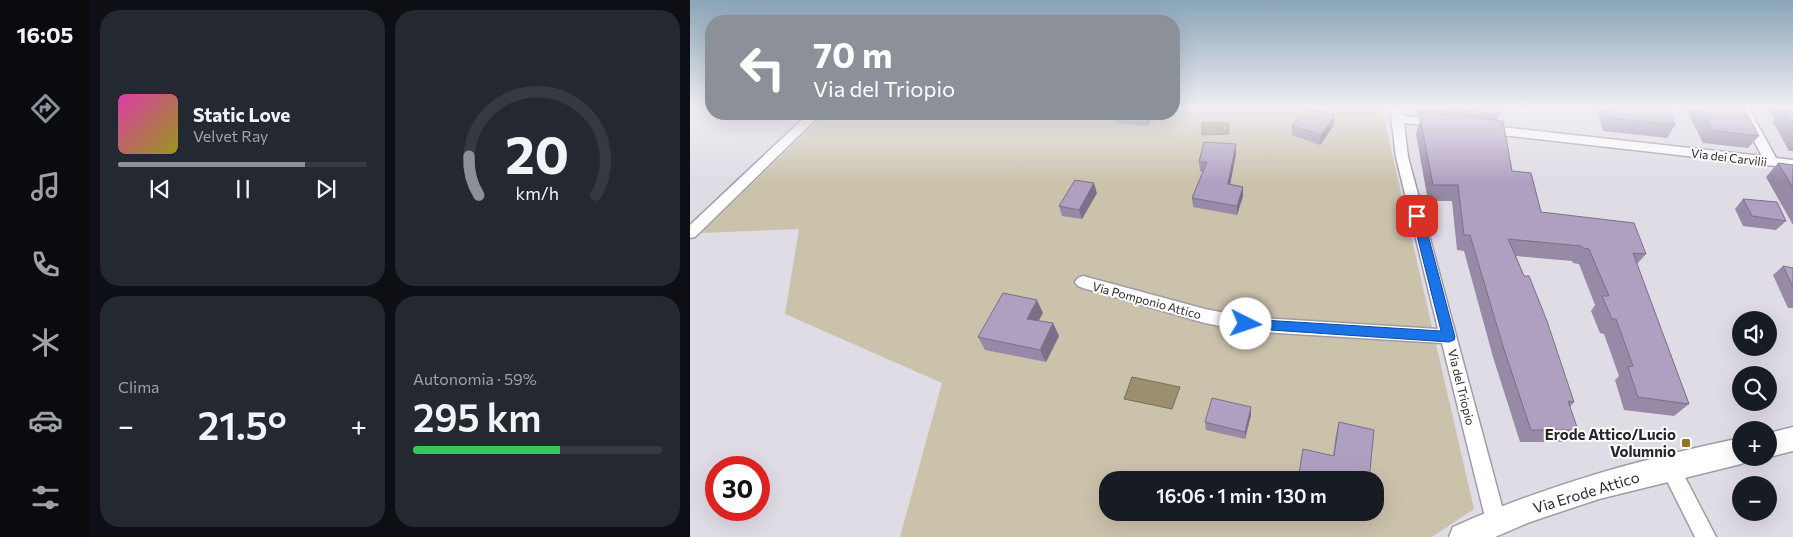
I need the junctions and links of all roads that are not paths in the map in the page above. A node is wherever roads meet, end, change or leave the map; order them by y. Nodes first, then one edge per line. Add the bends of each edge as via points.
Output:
1 (796, 132) edge
2 (1399, 132) edge
3 (1511, 132) edge
4 (1756, 132) edge
5 (1772, 162) junction
6 (1793, 164) edge
7 (690, 233) edge
8 (1083, 282) dead end
9 (1449, 337) junction
10 (1793, 439) edge
11 (1777, 443) edge
12 (1732, 453) edge
13 (1669, 467) junction
14 (1496, 521) junction
15 (1464, 537) edge
16 (1706, 537) edge

1 - 7 street
2 - 9 street, Via del Triopio via 1402,157
3 - 5 street, Via dei Carvilii
4 - 5 street
5 - 6 street, Via dei Carvilii
8 - 9 street, Via Pomponio Attico via 1246,324
9 - 14 street, Via del Triopio
10 - 11 main road
12 - 13 main road, Via Erode Attico
13 - 14 main road, Via Erode Attico via 1585,490
13 - 16 street
14 - 15 main road, Via Erode Attico

